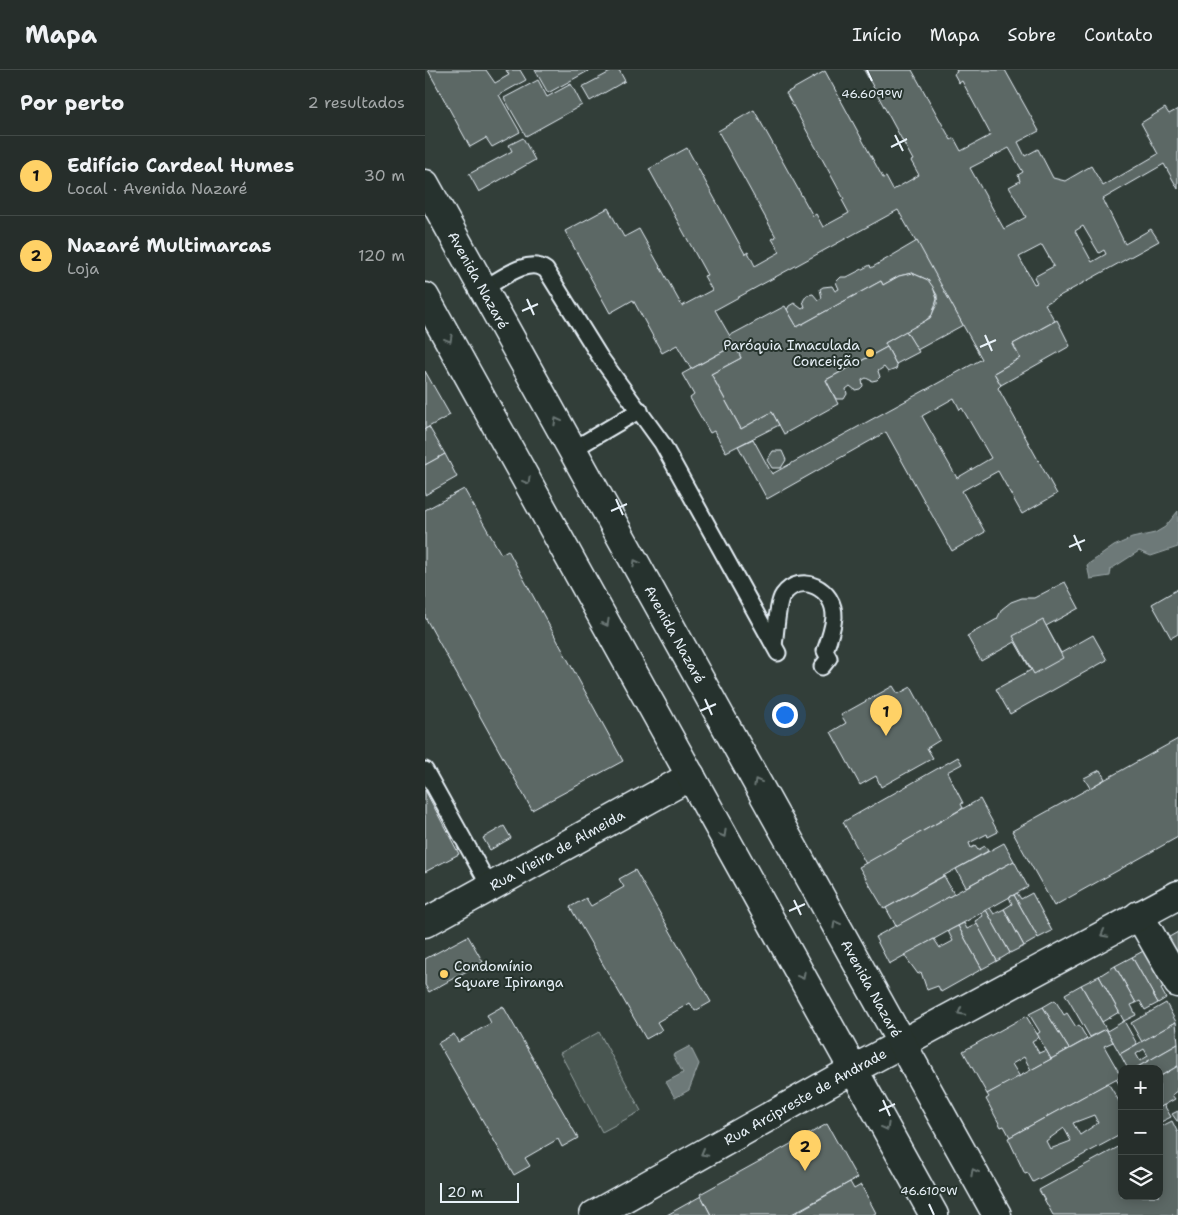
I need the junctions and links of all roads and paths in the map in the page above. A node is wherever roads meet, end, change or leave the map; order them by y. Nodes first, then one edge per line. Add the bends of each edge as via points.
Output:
1 (425, 184) edge
2 (483, 289) junction
3 (425, 296) edge
4 (640, 410) junction
5 (572, 450) junction
6 (822, 667) dead end
7 (425, 770) edge
8 (691, 776) junction
9 (490, 887) junction
10 (1178, 895) edge
11 (1139, 915) junction
12 (425, 923) edge
13 (1178, 983) edge
14 (902, 1043) junction
15 (854, 1070) junction
16 (594, 1215) edge
17 (935, 1215) edge
18 (997, 1215) edge

1 - 2 main road, Avenida Nazaré
2 - 4 lane via 529,265 540,265 600,357
5 -> 2 main road, Avenida Nazaré
3 -> 8 main road
4 - 5 lane
4 - 6 lane via 663,442 776,649 782,596 805,584 827,593 834,616 825,651 829,658
14 -> 5 main road, Avenida Nazaré
7 - 9 lane
8 - 9 main road, Rua Vieira de Almeida
8 -> 15 main road
9 - 12 main road, Rua Vieira de Almeida
10 - 11 main road, Rua Arcipreste de Andrade
11 - 13 main road
11 -> 14 main road, Rua Arcipreste de Andrade
14 - 15 main road, Rua Arcipreste de Andrade
18 -> 14 main road, Avenida Nazaré
15 -> 16 main road, Rua Arcipreste de Andrade
15 -> 17 main road

